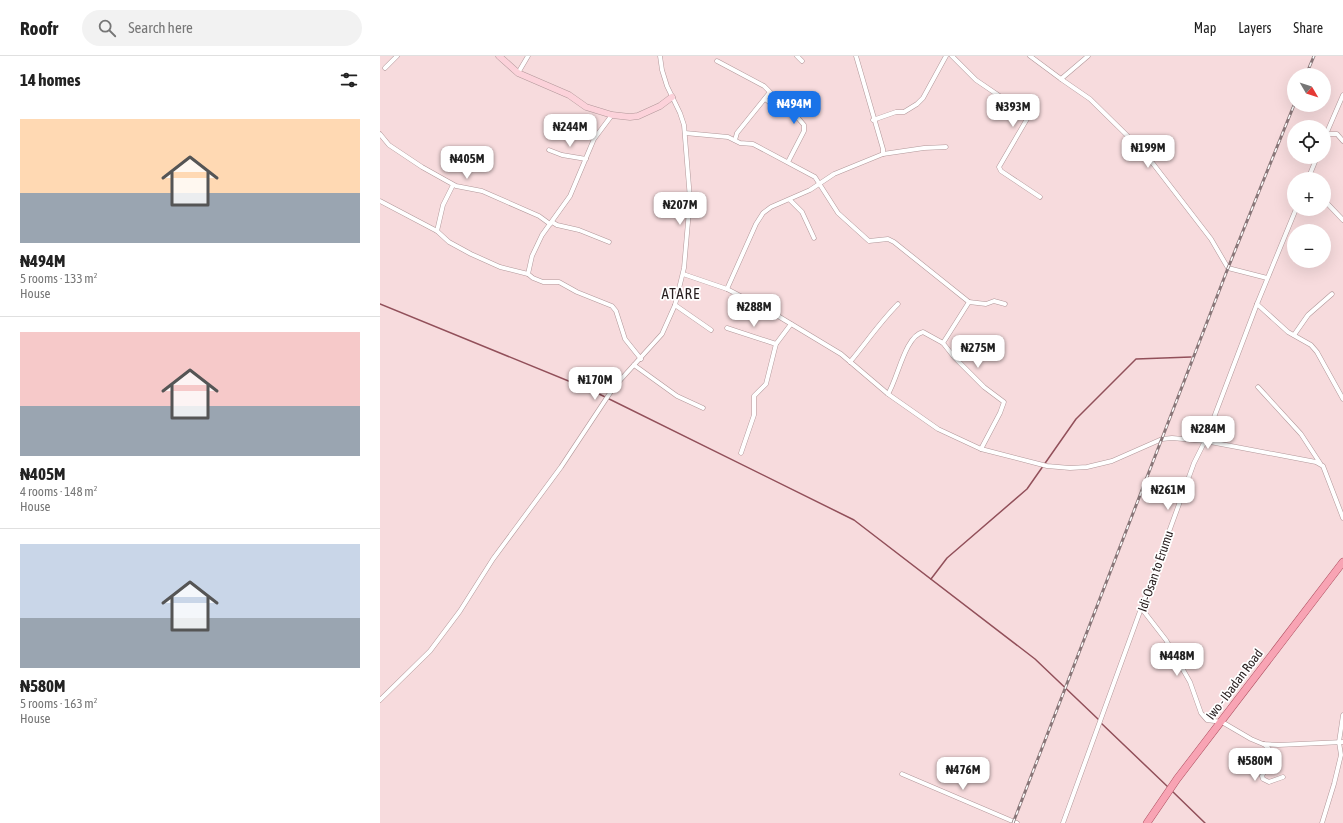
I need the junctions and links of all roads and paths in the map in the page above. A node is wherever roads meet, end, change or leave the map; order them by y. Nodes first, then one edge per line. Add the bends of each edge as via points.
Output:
1 (397, 56) edge
2 (499, 56) edge
3 (528, 56) edge
4 (660, 56) edge
5 (797, 56) edge
6 (856, 56) edge
7 (946, 56) edge
8 (952, 56) edge
9 (1030, 56) edge
10 (1088, 56) edge
11 (717, 61) dead end
12 (802, 61) dead end
13 (385, 68) dead end
14 (518, 73) junction
15 (1061, 79) junction
16 (1343, 95) edge
17 (672, 97) junction
18 (765, 99) junction
19 (612, 115) junction
20 (873, 120) junction
21 (1331, 123) edge
22 (685, 133) junction
23 (1343, 133) edge
24 (380, 134) edge
25 (1331, 134) edge
26 (1336, 134) junction
27 (735, 140) junction
28 (1343, 141) edge
29 (946, 147) dead end
30 (549, 150) dead end
31 (883, 154) junction
32 (586, 159) junction
33 (788, 162) junction
34 (820, 184) junction
35 (453, 185) junction
36 (1040, 197) dead end
37 (790, 200) junction
38 (380, 201) edge
39 (1331, 207) edge
40 (1293, 216) edge
41 (1343, 220) edge
42 (551, 223) junction
43 (436, 231) junction
44 (814, 238) dead end
45 (608, 242) dead end
46 (528, 274) junction
47 (683, 274) junction
48 (1267, 278) junction
49 (726, 289) junction
50 (1332, 294) dead end
51 (969, 302) junction
52 (898, 304) dead end
53 (1004, 304) dead end
54 (1257, 304) junction
55 (675, 305) junction
56 (791, 324) junction
57 (727, 328) dead end
58 (711, 330) dead end
59 (1294, 335) junction
60 (776, 344) junction
61 (944, 344) junction
62 (641, 359) junction
63 (850, 362) junction
64 (634, 365) junction
65 (1258, 387) dead end
66 (1341, 393) edge
67 (888, 394) junction
68 (1343, 399) edge
69 (703, 408) dead end
70 (1205, 441) junction
71 (981, 449) junction
72 (741, 453) dead end
73 (1320, 463) junction
74 (1343, 518) edge
75 (1343, 562) edge
76 (1142, 609) junction
77 (380, 700) edge
78 (1343, 715) edge
79 (1222, 722) junction
80 (1341, 742) edge
81 (1263, 744) junction
82 (902, 774) dead end
83 (1283, 777) dead end
84 (1017, 823) edge
85 (1063, 823) edge
86 (1148, 823) edge
87 (1322, 823) edge

1 - 13 street
2 - 14 street
3 - 14 street
4 - 17 street via 662,70
5 - 12 street
6 - 20 street
7 - 20 street via 923,98 917,104 904,112
8 - 36 street via 976,80 1026,114 1027,119 999,166 1001,171
9 - 15 street
10 - 15 street
11 - 18 street via 768,89 770,92
14 - 19 street via 569,95 586,106
15 - 48 street via 1090,99 1144,152 1211,239 1228,268
16 - 21 street
17 - 19 street via 660,106 638,116
17 - 22 street via 680,113
18 - 27 street via 737,133
18 - 33 street via 781,111 798,118 804,125 804,131
19 - 32 street via 594,139
20 - 31 street
22 - 27 street via 728,137
22 - 47 street via 690,199
23 - 26 street
24 - 35 street via 389,145
25 - 26 street
26 - 28 street
27 - 33 street via 753,144
29 - 31 street
30 - 32 street
31 - 34 street via 834,174
32 - 42 street via 570,196
33 - 34 street via 815,177
34 - 37 street
34 - 51 street via 838,213 863,237 869,241 894,242
35 - 42 street via 482,191
35 - 43 street via 443,205
37 - 44 street via 802,212
37 - 49 street via 771,206 763,213
38 - 43 street
39 - 41 street
40 - 48 street, Idi-Osan to Erumu
42 - 45 street via 579,230
42 - 46 street via 536,245
43 - 46 street via 449,242 471,254 500,267
46 - 62 street via 543,282 559,282 612,306 616,311 624,339
47 - 49 street
47 - 55 street
48 - 54 street, Idi-Osan to Erumu
49 - 56 street
50 - 59 street via 1308,315
51 - 53 street via 986,304 994,301
51 - 61 street
52 - 63 street via 875,328
54 - 59 street
54 - 70 street, Idi-Osan to Erumu
55 - 58 street
55 - 62 street via 662,334
56 - 60 street
56 - 63 street
57 - 60 street
59 - 66 street via 1318,352
60 - 72 street via 766,384 754,396 754,415
61 - 67 street via 924,332 919,333 902,358 898,374
61 - 71 street via 984,386 1004,402
62 - 64 street
63 - 67 street
64 - 69 street via 677,396
64 - 77 street via 615,386 561,467 493,559 460,611 430,651
65 - 73 street via 1301,434
66 - 68 street
67 - 71 street via 938,429
70 - 71 street via 1162,439 1112,461 1070,468 1047,466
70 - 73 street
70 - 76 street, Idi-Osan to Erumu via 1181,497
73 - 74 street
75 - 79 main road, Iwo - Ibadan Road
76 - 79 street via 1166,640 1190,682 1203,716 1207,720
76 - 85 street, Idi-Osan to Erumu
78 - 80 street
79 - 81 street
79 - 86 main road, Iwo - Ibadan Road via 1177,779
80 - 81 street
80 - 87 street via 1340,760
81 - 83 street via 1270,750 1270,760 1263,779 1269,782
82 - 84 street

